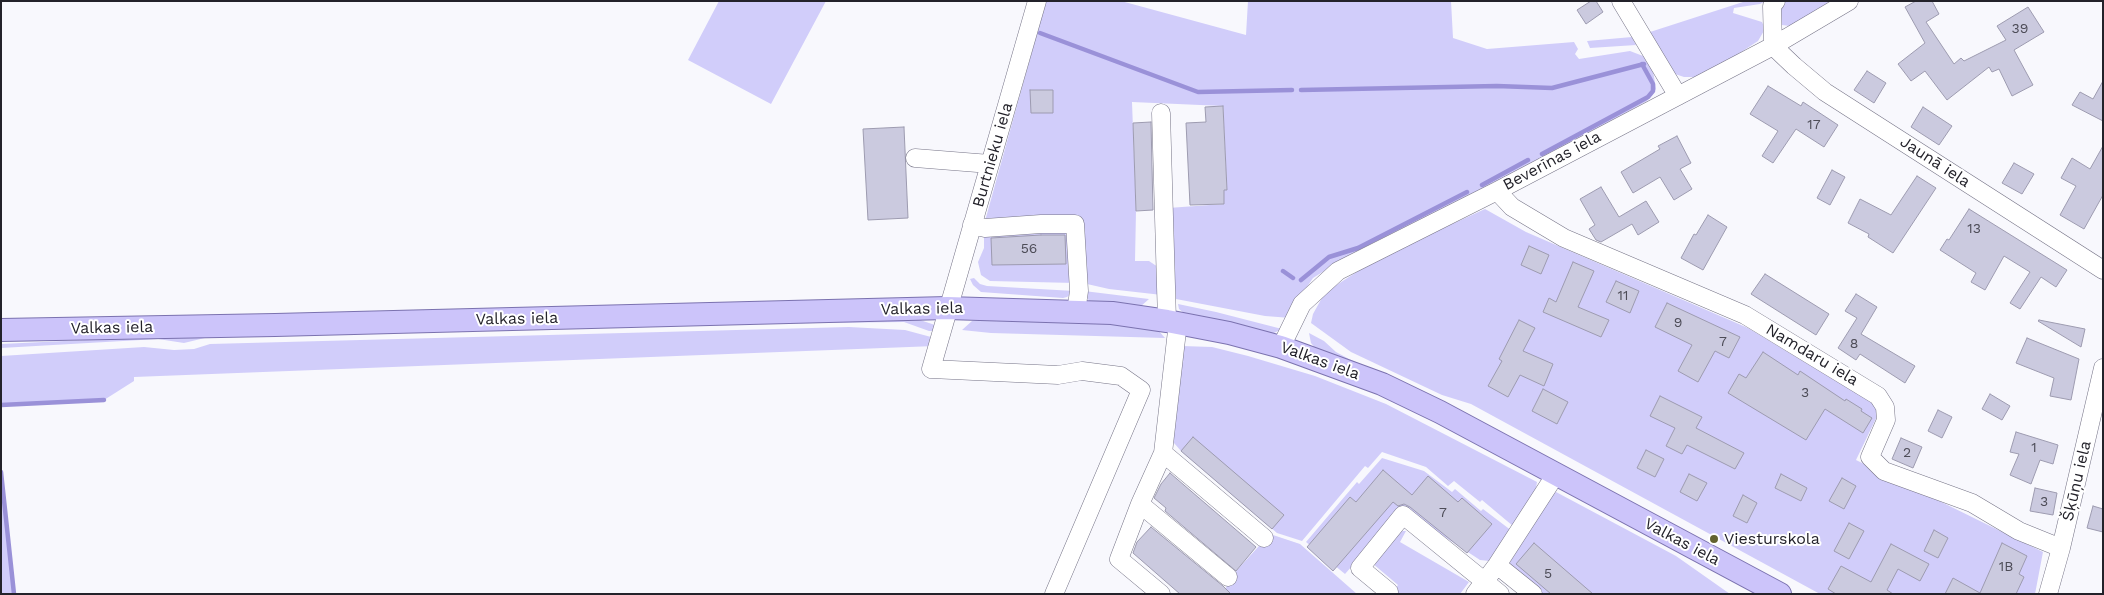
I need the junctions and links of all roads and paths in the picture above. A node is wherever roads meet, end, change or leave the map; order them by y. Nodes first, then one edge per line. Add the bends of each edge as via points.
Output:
1 (1037, 1) edge
2 (1621, 1) edge
3 (1776, 1) edge
4 (1849, 1) edge
5 (1774, 46) junction
6 (1678, 96) junction
7 (1161, 114) dead end
8 (914, 158) dead end
9 (990, 164) junction
10 (1497, 191) junction
11 (972, 225) junction
12 (2103, 270) edge
13 (947, 308) junction
14 (1076, 312) junction
15 (1173, 321) junction
16 (1, 330) edge
17 (1281, 346) junction
18 (2103, 368) edge
19 (2100, 396) edge
20 (1163, 453) junction
21 (1556, 474) junction
22 (1140, 504) junction
23 (1264, 538) dead end
24 (2061, 548) junction
25 (1497, 565) junction
26 (1228, 577) dead end
27 (1480, 588) edge
28 (1389, 592) dead end
29 (1054, 594) edge
30 (1161, 594) edge
31 (1500, 594) edge
32 (1533, 594) edge
33 (1780, 594) edge
34 (2048, 594) edge

1 - 9 street, Burtnieku iela
2 - 6 street
3 - 5 street via 1772,6
4 - 5 street, Beverīnas iela
5 - 6 street, Beverīnas iela
5 - 12 street, Jaunā iela via 1825,92
6 - 10 street, Beverīnas iela
7 - 15 street
8 - 9 street
9 - 11 street, Burtnieku iela
10 - 17 street, Beverīnas iela via 1338,271 1302,304
10 - 24 street, Namdaru iela via 1512,208 1564,238 1745,315 1878,396 1885,407 1886,420 1870,457 1884,471 1972,503 2019,531
11 - 13 street, Burtnieku iela
11 - 14 street via 985,228 1075,224 1079,291
13 - 14 main road, Valkas iela
13 - 16 main road, Valkas iela
13 - 29 street, Burtnieku iela via 931,369 1058,375 1082,371 1121,376 1141,390
14 - 15 main road, Valkas iela
15 - 17 main road, Valkas iela
15 - 20 street
17 - 21 main road, Valkas iela via 1382,384
18 - 19 street, Šķūņu iela
19 - 24 street, Šķūņu iela
20 - 22 street
20 - 23 street
21 - 25 street
21 - 33 main road, Valkas iela
22 - 26 street
22 - 30 street via 1119,558
24 - 34 street, Šķūņu iela
25 - 27 street
25 - 32 street
27 - 28 street via 1403,515 1360,568
27 - 31 street

